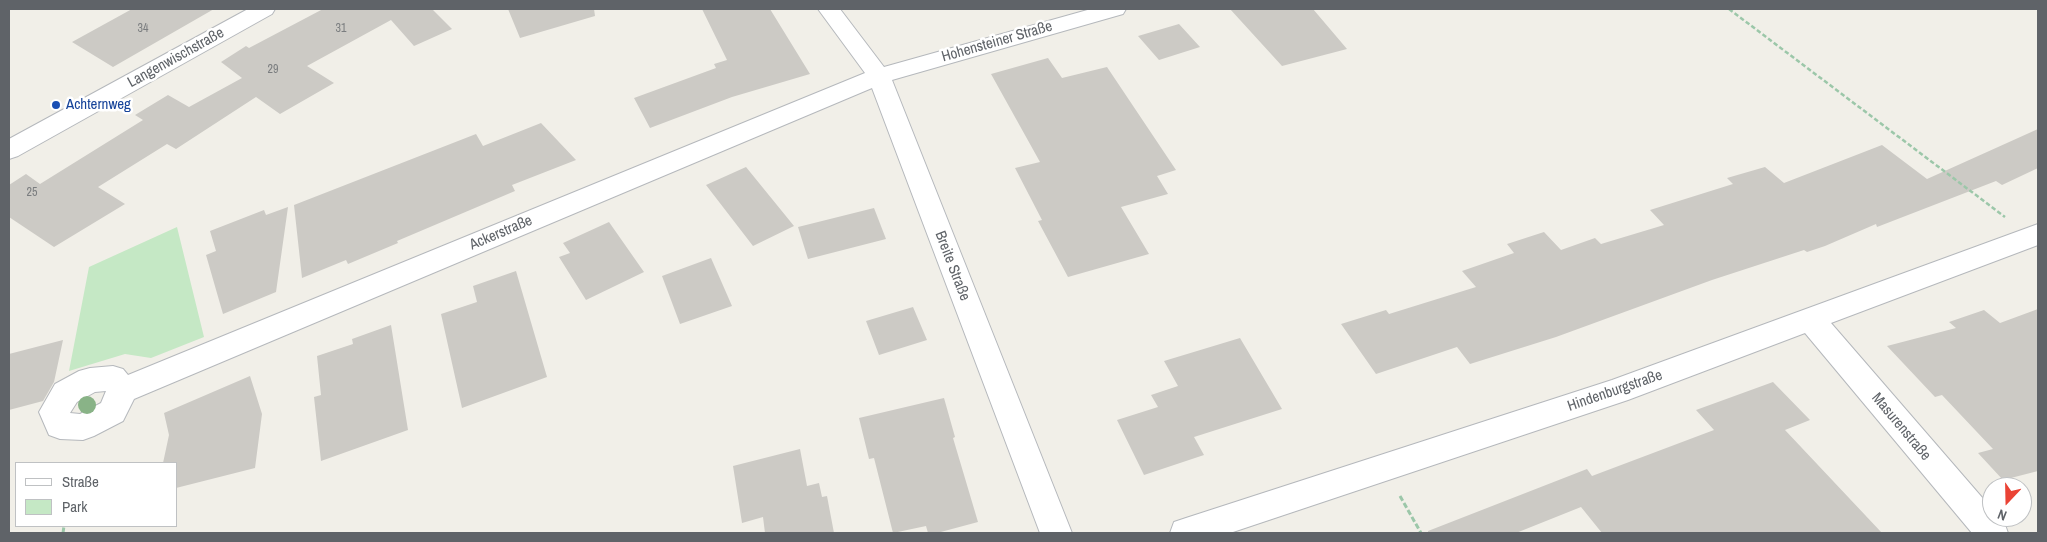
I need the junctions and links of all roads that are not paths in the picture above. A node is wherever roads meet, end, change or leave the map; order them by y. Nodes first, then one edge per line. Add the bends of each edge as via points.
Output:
1 (264, 9) edge
2 (829, 9) edge
3 (1115, 9) edge
4 (879, 76) junction
5 (9, 150) edge
6 (2035, 235) edge
7 (1811, 320) junction
8 (123, 390) dead end
9 (1056, 533) edge
10 (1186, 533) edge
11 (1992, 533) edge

1 - 5 street, Langenwischstraße
2 - 4 street, Breite Straße
3 - 4 street, Hohensteiner Straße
4 - 8 street, Ackerstraße
4 - 9 street, Breite Straße
6 - 7 street, Hindenburgstraße
7 - 10 street, Hindenburgstraße via 1617,391
7 - 11 street, Masurenstraße

